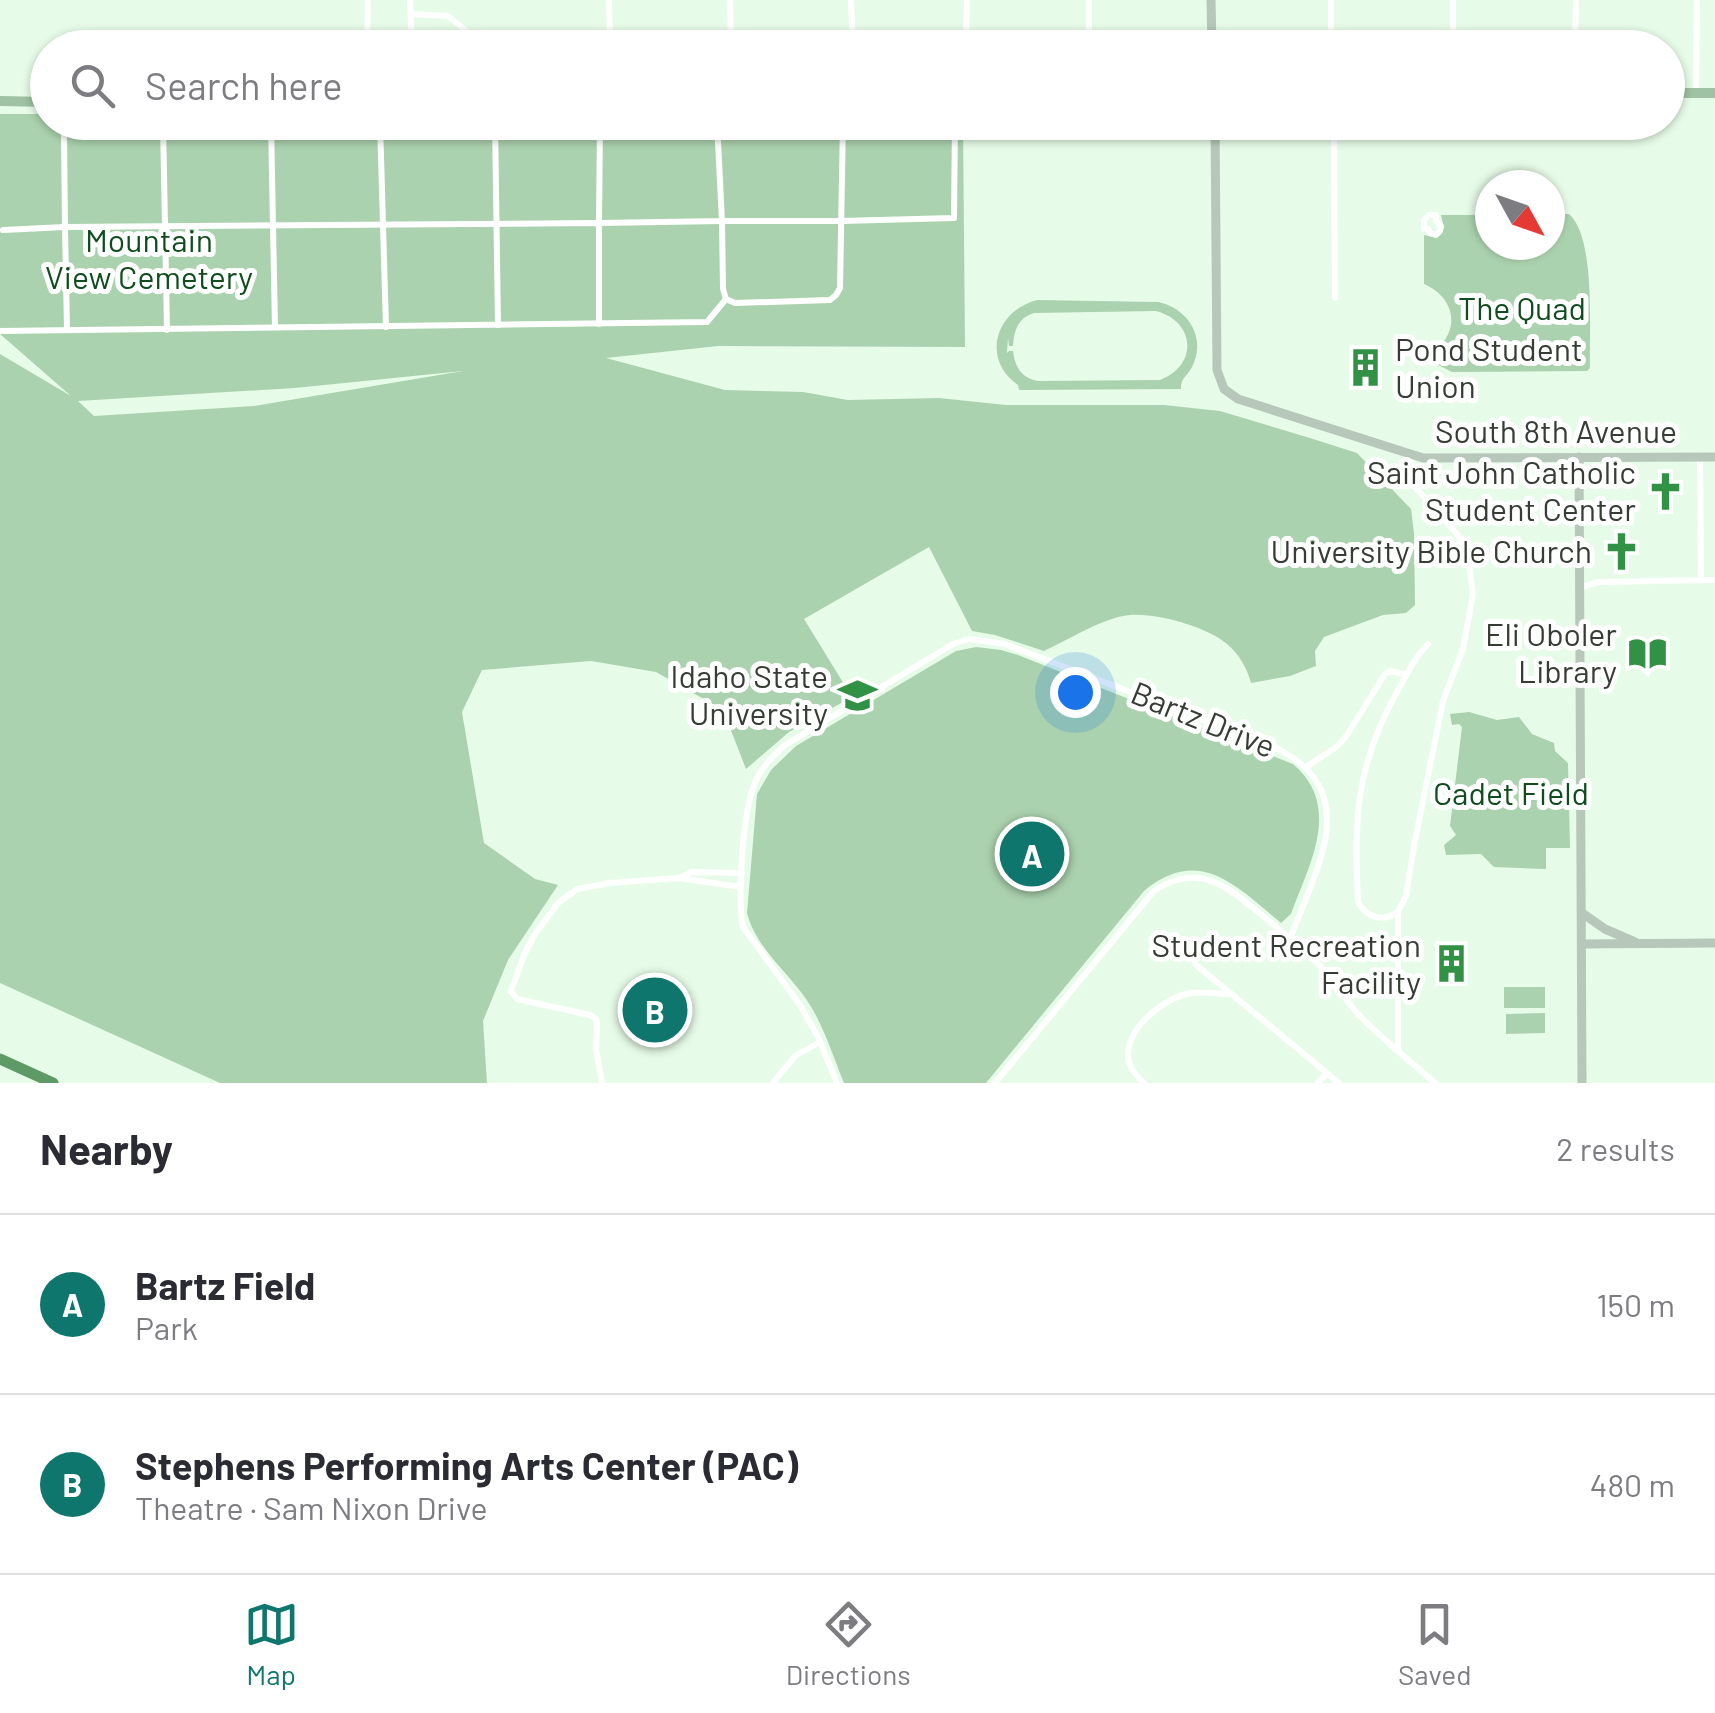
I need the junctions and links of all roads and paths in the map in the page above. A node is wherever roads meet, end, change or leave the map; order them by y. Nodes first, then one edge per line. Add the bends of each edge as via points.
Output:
1 (368, 0) edge
2 (410, 0) edge
3 (609, 0) edge
4 (730, 0) edge
5 (852, 0) edge
6 (967, 0) edge
7 (1089, 0) edge
8 (1211, 0) edge
9 (1331, 0) edge
10 (1453, 0) edge
11 (1576, 0) edge
12 (1697, 0) edge
13 (411, 14) junction
14 (367, 30) edge
15 (411, 30) edge
16 (465, 30) edge
17 (610, 30) edge
18 (731, 30) edge
19 (852, 30) edge
20 (966, 30) edge
21 (1089, 30) edge
22 (1212, 30) edge
23 (1331, 30) edge
24 (1452, 30) edge
25 (1576, 30) edge
26 (1715, 93) edge
27 (1685, 94) edge
28 (1696, 94) junction
29 (0, 101) edge
30 (30, 102) edge
31 (64, 140) edge
32 (163, 140) edge
33 (273, 140) edge
34 (381, 140) edge
35 (495, 140) edge
36 (600, 140) edge
37 (718, 140) edge
38 (842, 140) edge
39 (954, 140) edge
40 (1215, 140) edge
41 (1334, 140) edge
42 (722, 221) junction
43 (840, 222) junction
44 (599, 223) junction
45 (383, 225) junction
46 (496, 225) junction
47 (165, 226) junction
48 (273, 226) junction
49 (66, 227) junction
50 (3, 230) dead end
51 (1334, 298) dead end
52 (726, 299) junction
53 (599, 324) junction
54 (498, 325) junction
55 (276, 327) junction
56 (386, 327) junction
57 (67, 329) junction
58 (167, 330) junction
59 (0, 331) edge
60 (1414, 456) junction
61 (1579, 457) junction
62 (1700, 457) junction
63 (1715, 457) edge
64 (1701, 580) junction
65 (1715, 580) edge
66 (1581, 588) junction
67 (1428, 644) dead end
68 (1406, 675) junction
69 (1306, 767) junction
70 (742, 872) junction
71 (678, 878) junction
72 (741, 887) junction
73 (1398, 912) junction
74 (1582, 913) junction
75 (1290, 938) junction
76 (1715, 943) edge
77 (1582, 944) junction
78 (1637, 944) junction
79 (1195, 964) dead end
80 (1232, 994) junction
81 (820, 1042) junction
82 (1398, 1051) junction
83 (0, 1059) edge
84 (1326, 1072) junction
85 (54, 1083) edge
86 (602, 1083) edge
87 (773, 1083) edge
88 (836, 1083) edge
89 (996, 1083) edge
90 (1144, 1083) edge
91 (1318, 1083) edge
92 (1339, 1083) edge
93 (1436, 1083) edge
94 (1582, 1083) edge

1 - 14 street
2 - 13 street
3 - 17 street
4 - 18 street
5 - 19 street
6 - 20 street
7 - 21 street
8 - 22 street
9 - 23 street
10 - 24 street
11 - 25 street
12 - 28 street
13 - 15 street
13 - 16 street via 448,16
26 - 28 main road
27 - 28 main road
29 - 30 main road
31 - 49 street
32 - 47 street
33 - 48 street
34 - 45 street
35 - 46 street
36 - 44 street
37 - 42 street
38 - 43 street
39 - 43 street via 954,218
40 - 60 street, South 8th Avenue via 1220,381 1248,404
41 - 51 street
42 - 43 street
42 - 44 street
42 - 52 street
43 - 52 street via 840,288 830,300
44 - 46 street
44 - 53 street
45 - 46 street
45 - 48 street
45 - 56 street
46 - 54 street
47 - 48 street
47 - 49 street
47 - 58 street
48 - 55 street
49 - 50 street
49 - 57 street
52 - 53 street via 706,322
53 - 54 street
54 - 56 street
55 - 56 street
55 - 58 street
57 - 58 street
57 - 59 street
60 - 61 street, South 8th Avenue
60 - 73 street via 1407,478 1458,535 1473,594
61 - 62 street, South 8th Avenue
61 - 66 street
62 - 63 street, South 8th Avenue
62 - 64 street
64 - 65 street
64 - 66 street
66 - 74 street
67 - 68 street
68 - 69 street via 1384,674 1344,738
68 - 73 street via 1376,730 1358,803 1358,902 1369,915
69 - 70 street, Bartz Drive via 1274,747 1063,665 970,639 801,734 772,758 754,783
69 - 75 street, Bartz Drive via 1321,788 1328,825
70 - 71 street
70 - 72 street, Bartz Drive
71 - 72 street
71 - 86 street via 589,886 566,895 534,934 514,980 517,1000 596,1019
72 - 81 street, Bartz Drive via 742,927
73 - 82 street
74 - 77 street
74 - 78 street
75 - 82 street
75 - 89 street via 1219,883 1193,877 1167,882 1128,920
76 - 78 street
77 - 78 street
77 - 94 street
79 - 80 street
80 - 84 street
80 - 90 street via 1191,993 1141,1023 1128,1056
81 - 87 street via 795,1056
81 - 88 street, Bartz Drive
82 - 93 street
83 - 85 highway
84 - 91 street
84 - 92 street

